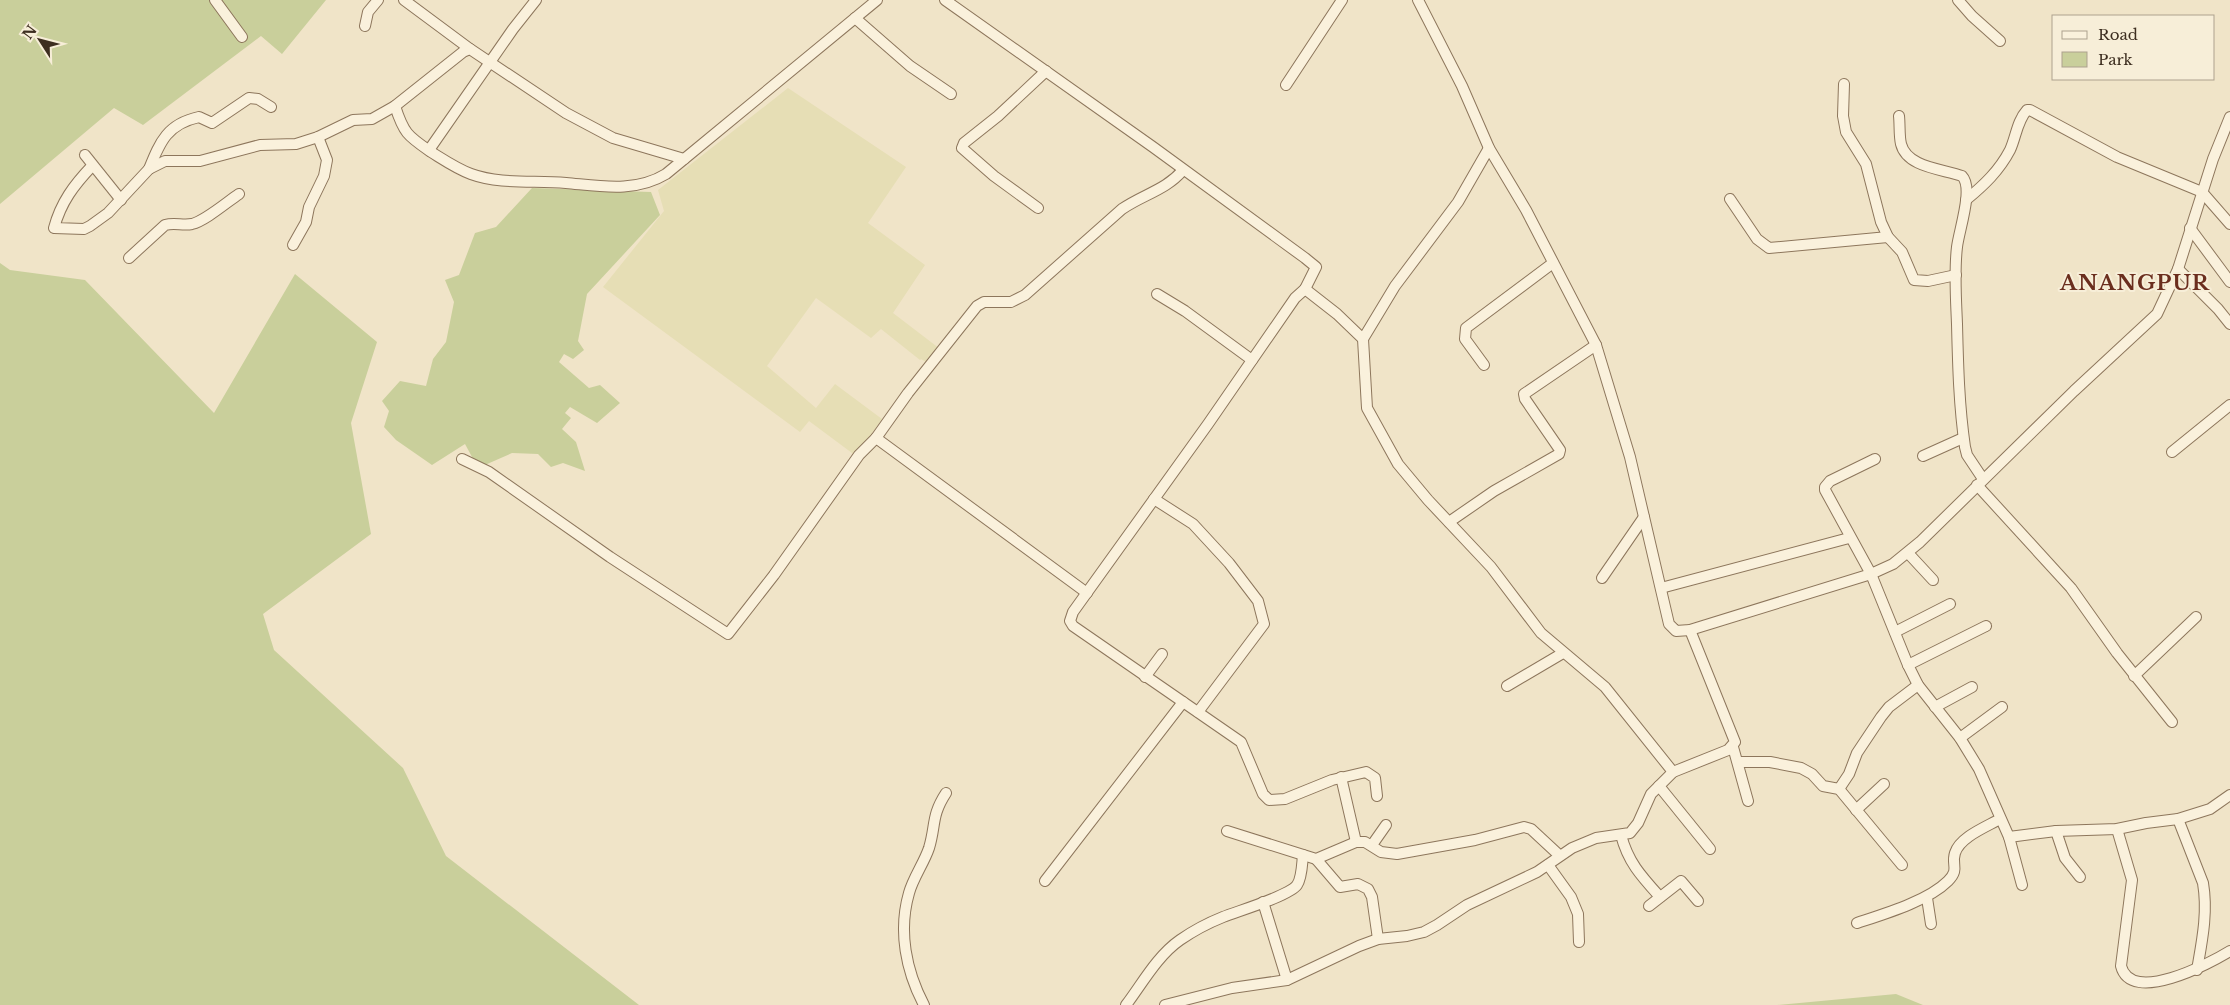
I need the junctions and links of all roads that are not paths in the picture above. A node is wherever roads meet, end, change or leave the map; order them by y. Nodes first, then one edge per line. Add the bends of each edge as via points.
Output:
1 (215, 0) edge
2 (378, 0) edge
3 (404, 0) edge
4 (536, 0) edge
5 (877, 0) edge
6 (946, 0) edge
7 (1342, 0) edge
8 (1418, 0) edge
9 (1958, 0) edge
10 (856, 18) junction
11 (365, 26) dead end
12 (242, 37) dead end
13 (2000, 41) dead end
14 (470, 49) junction
15 (490, 61) junction
16 (1046, 70) junction
17 (1844, 84) dead end
18 (1286, 85) dead end
19 (951, 94) dead end
20 (395, 106) junction
21 (271, 107) dead end
22 (1900, 116) dead end
23 (2230, 117) edge
24 (318, 137) junction
25 (1490, 148) junction
26 (429, 150) junction
27 (84, 156) dead end
28 (684, 159) junction
29 (92, 166) junction
30 (149, 169) junction
31 (1183, 170) junction
32 (2202, 192) junction
33 (239, 194) dead end
34 (1730, 199) dead end
35 (121, 200) junction
36 (1966, 200) junction
37 (1038, 208) dead end
38 (2230, 224) edge
39 (2190, 228) junction
40 (1888, 237) junction
41 (293, 245) dead end
42 (129, 258) dead end
43 (1552, 263) junction
44 (2178, 269) junction
45 (1956, 276) junction
46 (2230, 282) edge
47 (1305, 289) junction
48 (1157, 294) dead end
49 (2230, 324) edge
50 (1363, 339) junction
51 (1596, 345) junction
52 (1252, 360) junction
53 (1484, 365) dead end
54 (2230, 405) edge
55 (876, 438) junction
56 (1963, 438) junction
57 (2172, 452) dead end
58 (1923, 456) dead end
59 (462, 459) dead end
60 (1875, 459) dead end
61 (1980, 482) junction
62 (1154, 499) junction
63 (1644, 517) junction
64 (1450, 522) junction
65 (1850, 538) junction
66 (1908, 553) junction
67 (1871, 574) junction
68 (1602, 578) dead end
69 (1933, 580) dead end
70 (1661, 588) junction
71 (1087, 593) junction
72 (1950, 604) dead end
73 (2196, 617) dead end
74 (1986, 626) dead end
75 (1690, 630) junction
76 (1895, 632) junction
77 (1162, 654) dead end
78 (1563, 654) junction
79 (1908, 665) junction
80 (2134, 676) junction
81 (1146, 677) junction
82 (1918, 685) junction
83 (1508, 686) dead end
84 (1972, 687) dead end
85 (1183, 702) junction
86 (2002, 707) dead end
87 (1935, 708) junction
88 (1198, 712) junction
89 (2172, 722) dead end
90 (1960, 738) junction
91 (1733, 747) junction
92 (1739, 762) junction
93 (1673, 772) junction
94 (1341, 777) junction
95 (1884, 784) dead end
96 (1659, 786) junction
97 (1840, 789) junction
98 (946, 793) dead end
99 (2230, 794) edge
100 (1377, 796) dead end
101 (1748, 801) dead end
102 (1856, 810) junction
103 (2000, 819) junction
104 (2178, 819) junction
105 (1386, 825) dead end
106 (2117, 830) junction
107 (1227, 831) dead end
108 (2056, 831) junction
109 (1621, 835) junction
110 (2008, 837) junction
111 (1356, 842) junction
112 (1372, 845) junction
113 (1710, 850) dead end
114 (1303, 855) junction
115 (1559, 855) junction
116 (1316, 859) junction
117 (1548, 865) junction
118 (1902, 865) dead end
119 (2080, 877) dead end
120 (1045, 881) dead end
121 (2022, 885) dead end
122 (1660, 897) junction
123 (1926, 898) junction
124 (1698, 901) dead end
125 (1263, 902) junction
126 (1649, 906) dead end
127 (1857, 923) dead end
128 (1931, 924) dead end
129 (1378, 939) junction
130 (1579, 942) dead end
131 (2230, 951) edge
132 (2197, 970) junction
133 (1287, 980) junction
134 (924, 1005) edge
135 (1126, 1005) edge
136 (1165, 1005) edge

1 - 12 street
2 - 11 street via 368,12
3 - 14 street
4 - 15 street
5 - 10 street
6 - 16 street
7 - 18 street
8 - 25 street
9 - 13 street
10 - 19 street via 910,66
10 - 28 street
14 - 15 street
14 - 20 street
15 - 26 street
15 - 28 street via 566,113 613,138
16 - 31 street
16 - 37 street via 962,148
17 - 40 street via 1844,125 1868,170
20 - 24 street via 372,119 347,122
20 - 26 street via 404,131
21 - 30 street via 249,98 212,122 198,117 170,130 160,143
22 - 36 street via 1901,144 1905,152 1924,166 1962,176 1967,184
23 - 32 street
24 - 30 street via 296,144 260,145 207,160 169,160
24 - 41 street via 327,160 324,176
25 - 43 street
25 - 50 street via 1458,202 1392,291
26 - 28 street via 477,176 596,187 620,187 655,180
27 - 29 street
29 - 35 street
29 - 35 street via 62,204 54,228 84,229
30 - 35 street
31 - 47 street via 1314,265 1315,273
31 - 55 street via 1166,187 1122,209 1025,295 1011,302 984,302 976,306
32 - 36 street via 2117,158 2027,110 1999,169
32 - 38 street
32 - 39 street
33 - 42 street via 197,222 165,225
34 - 40 street via 1757,239 1769,248
36 - 45 street via 1957,246
39 - 44 street
39 - 46 street
40 - 45 street via 1902,252 1914,280
43 - 51 street
43 - 53 street via 1466,328 1465,339
44 - 49 street
44 - 61 street via 2162,306 2150,323 2095,371
45 - 56 street via 1958,381
47 - 50 street
47 - 52 street via 1300,291
48 - 52 street
50 - 64 street via 1367,408 1398,464
51 - 63 street via 1630,457
51 - 64 street via 1524,394 1559,449 1559,454 1494,491
52 - 62 street
54 - 57 street
55 - 59 street via 859,455 728,634 488,472
55 - 71 street
56 - 58 street
56 - 61 street
60 - 65 street via 1836,477 1825,487
61 - 66 street
61 - 80 street via 2071,588
62 - 71 street
62 - 88 street via 1193,524 1229,563 1258,601 1264,624
63 - 68 street
63 - 70 street
64 - 78 street via 1491,567 1530,620
65 - 67 street
65 - 70 street
66 - 67 street
66 - 69 street
67 - 75 street
67 - 76 street
70 - 75 street via 1669,624 1680,632
71 - 81 street via 1073,612 1070,621 1073,626
72 - 76 street
73 - 80 street
74 - 79 street
75 - 91 street via 1735,737
76 - 79 street
77 - 81 street
78 - 83 street
78 - 93 street via 1604,687
79 - 82 street
80 - 89 street
81 - 85 street
82 - 87 street
82 - 97 street via 1881,717 1857,753
84 - 87 street
85 - 88 street
85 - 120 street
86 - 90 street
87 - 90 street
88 - 94 street via 1241,742 1263,794 1269,800 1285,799
90 - 103 street via 1979,768
91 - 92 street
91 - 93 street
92 - 97 street via 1770,762 1801,768 1823,786
92 - 101 street
93 - 96 street
94 - 100 street via 1370,773 1375,778
94 - 111 street
95 - 102 street
96 - 109 street via 1634,828
96 - 113 street
97 - 102 street
98 - 134 street via 935,814 928,849 909,892 905,913 909,970
99 - 104 street via 2210,809
102 - 118 street
103 - 110 street
103 - 123 street via 1971,835 1959,846 1952,876
104 - 106 street
104 - 132 street via 2205,893 2205,918
105 - 112 street
106 - 108 street
106 - 132 street via 2132,880 2121,966 2123,974 2132,982 2152,984 2183,977
107 - 114 street
108 - 110 street
108 - 119 street via 2065,858
109 - 115 street via 1596,838
109 - 122 street via 1626,854
110 - 121 street
111 - 112 street
111 - 116 street
112 - 115 street via 1388,854 1406,853 1475,840 1524,826 1532,829
114 - 116 street
114 - 125 street via 1298,884 1290,891
115 - 117 street
116 - 129 street via 1340,887 1358,884 1368,888
117 - 129 street via 1467,904 1424,932
117 - 130 street via 1571,897 1578,914
122 - 124 street via 1681,881
122 - 126 street
123 - 127 street
123 - 128 street
125 - 133 street
125 - 135 street via 1197,929 1179,941 1164,955
129 - 133 street
131 - 132 street
133 - 136 street via 1232,988

